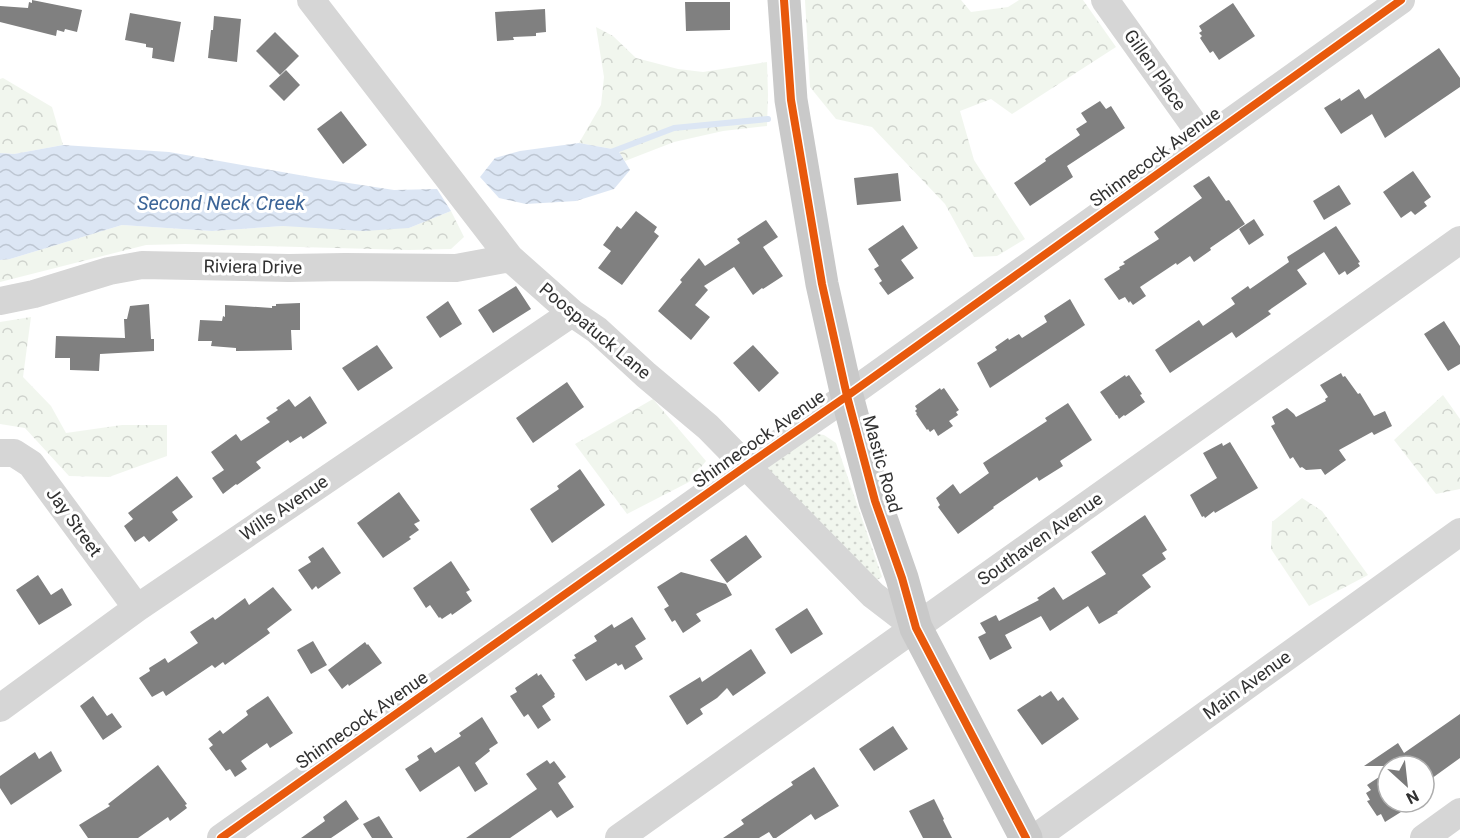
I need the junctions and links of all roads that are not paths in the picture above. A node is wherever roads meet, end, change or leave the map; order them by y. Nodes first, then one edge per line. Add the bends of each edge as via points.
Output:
1 (310, 0) edge
2 (784, 0) edge
3 (1105, 0) edge
4 (1394, 2) edge
5 (1205, 140) junction
6 (1460, 240) edge
7 (510, 258) junction
8 (0, 301) edge
9 (572, 313) junction
10 (847, 396) junction
11 (0, 453) edge
12 (746, 466) junction
13 (1460, 532) edge
14 (136, 608) junction
15 (916, 628) junction
16 (0, 708) edge
17 (1460, 812) edge
18 (221, 838) edge
19 (619, 838) edge
20 (1026, 838) edge
21 (1035, 838) edge
22 (1424, 838) edge

1 - 7 street, Poospatuck Lane
2 - 10 main road, Mastic Road via 791,100 822,284
3 - 5 street, Gillen Place
4 - 5 street, Shinnecock Avenue
5 - 10 street, Shinnecock Avenue
6 - 15 street, Southaven Avenue
7 - 8 street, Riviera Drive via 456,268 142,265
7 - 9 street, Poospatuck Lane
9 - 12 street, Poospatuck Lane via 597,330 708,427
9 - 14 street, Wills Avenue
10 - 12 street, Shinnecock Avenue
10 - 15 main road, Mastic Road via 875,501
11 - 14 street, Jay Street via 14,453 31,464
12 - 15 street, Poospatuck Lane via 873,596
12 - 18 street, Shinnecock Avenue
13 - 21 street, Main Avenue
14 - 16 street, Wills Avenue
15 - 19 street, Southaven Avenue
15 - 20 main road, Mastic Road
17 - 22 street

